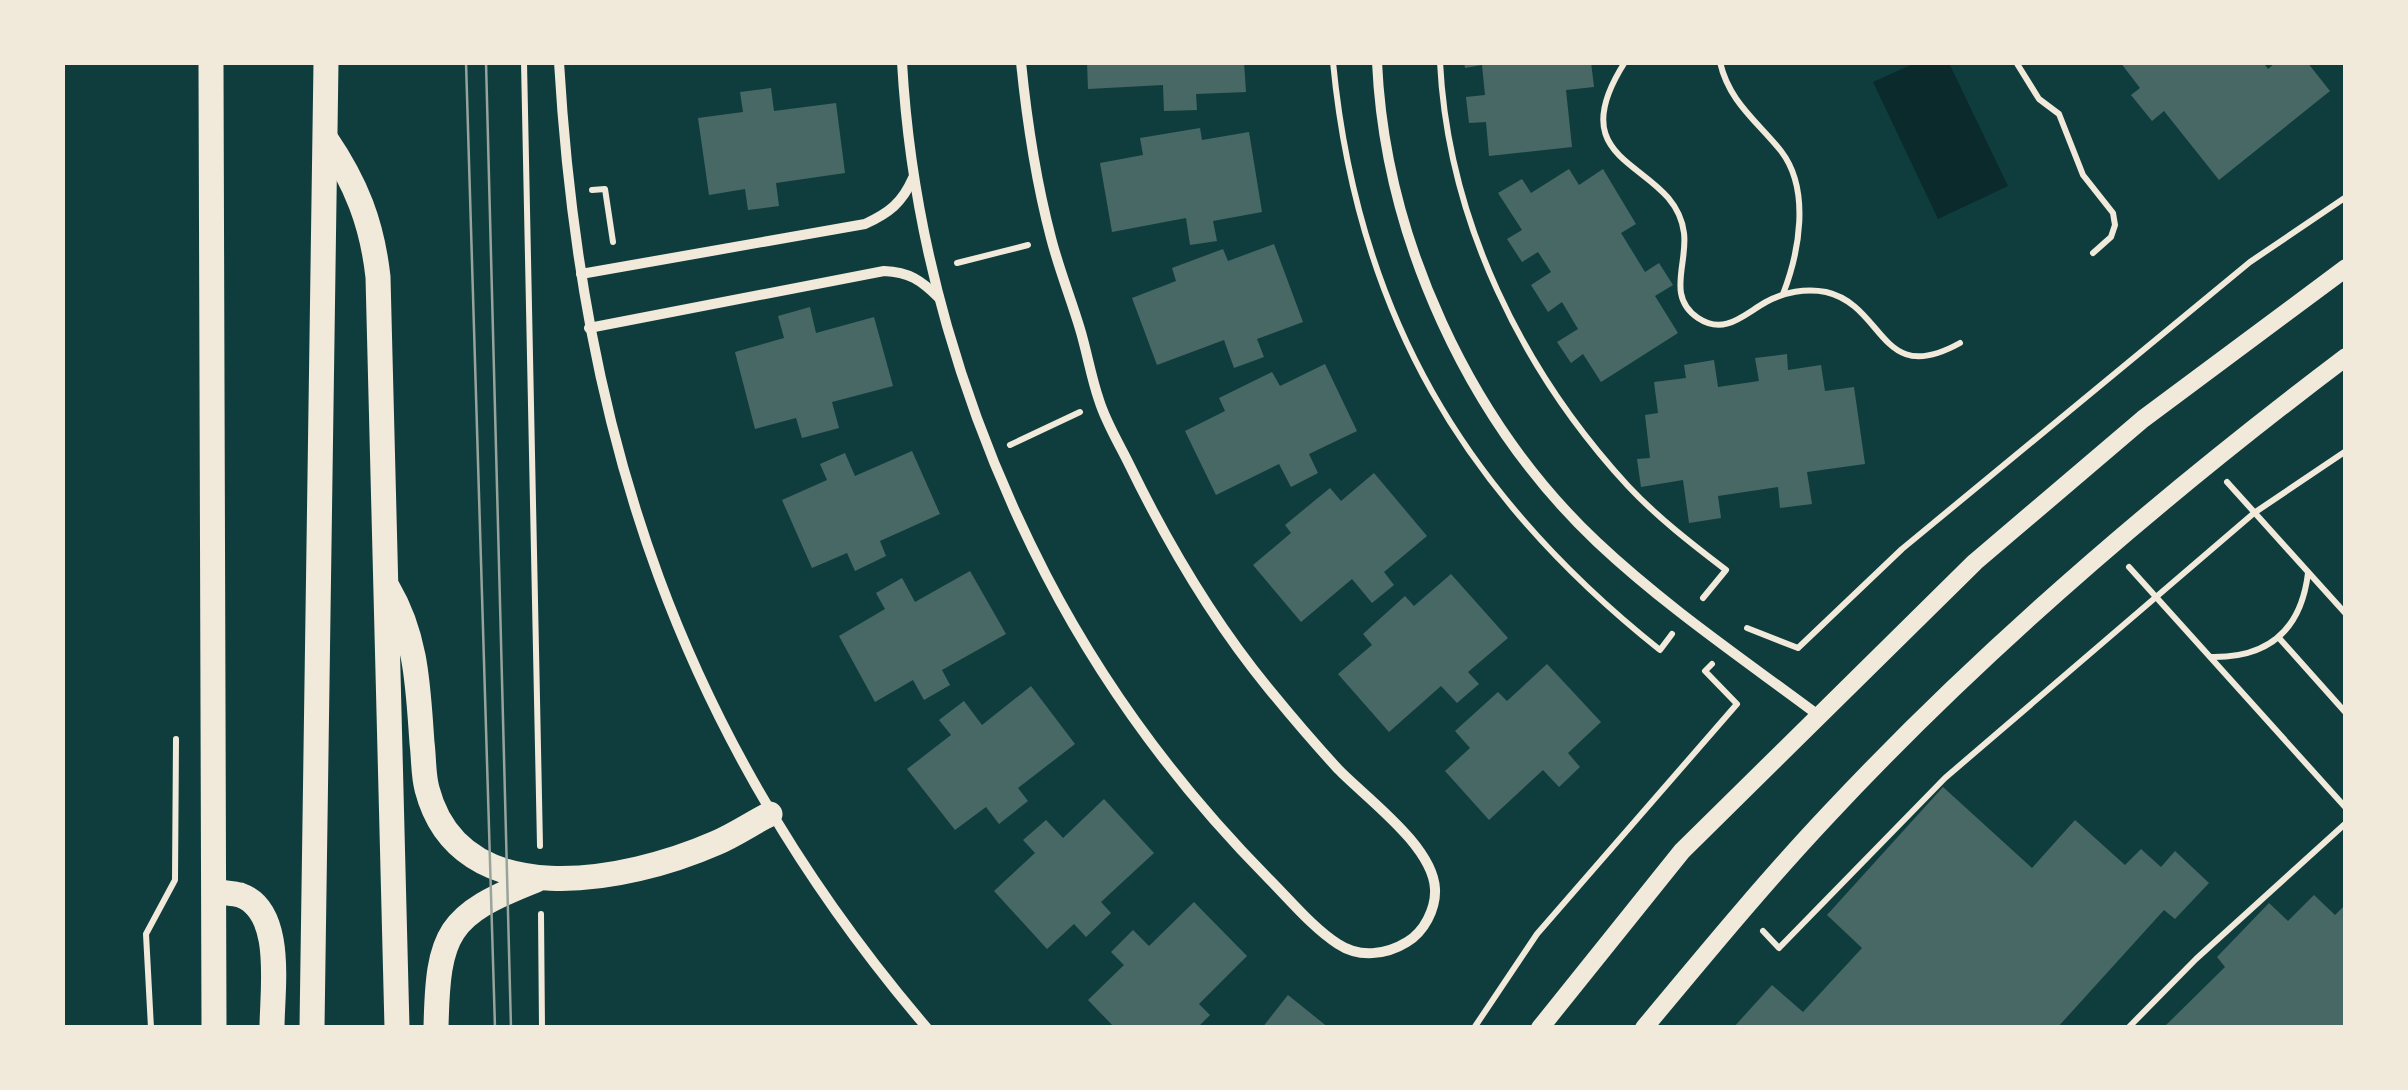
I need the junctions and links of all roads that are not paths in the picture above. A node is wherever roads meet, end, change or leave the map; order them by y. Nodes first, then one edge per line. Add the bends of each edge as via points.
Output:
1 (212, 62) edge
2 (326, 62) edge
3 (560, 62) edge
4 (902, 62) edge
5 (1022, 62) edge
6 (1377, 62) edge
7 (326, 139) junction
8 (914, 177) junction
9 (2346, 268) edge
10 (581, 274) junction
11 (939, 298) junction
12 (589, 328) junction
13 (2346, 357) edge
14 (385, 584) junction
15 (1818, 716) junction
16 (770, 814) junction
17 (541, 878) junction
18 (216, 891) junction
19 (214, 1028) edge
20 (272, 1028) edge
21 (312, 1028) edge
22 (397, 1028) edge
23 (436, 1028) edge
24 (927, 1028) edge
25 (1540, 1028) edge
26 (1644, 1028) edge

1 - 18 main road
2 - 7 main road
3 - 10 street
4 - 8 street
5 - 11 street via 1052,240 1100,404 1202,595 1265,684 1429,864 1435,890 1430,916 1414,938 1392,951 1366,954 1340,946 1254,864 1136,721 1040,562 990,454
6 - 15 street via 1385,136 1408,232 1444,324 1509,439 1549,491 1644,584
7 - 14 main road via 364,204 374,239
7 - 21 main road
8 - 10 street via 904,198 865,224
8 - 11 street
9 - 15 street via 2142,418 1976,562
10 - 12 street
11 - 12 street via 905,272 884,270
12 - 16 street via 630,497 658,579 728,738
13 - 26 street via 2013,632 1829,814
14 - 17 main road via 411,638 426,787 439,820 461,848 490,868
14 - 22 main road
15 - 25 street via 1682,852
16 - 17 main road via 660,863
16 - 24 street via 859,944
17 - 23 main road via 468,912 446,942
18 - 19 main road
18 - 20 main road via 243,896 263,914 272,939

